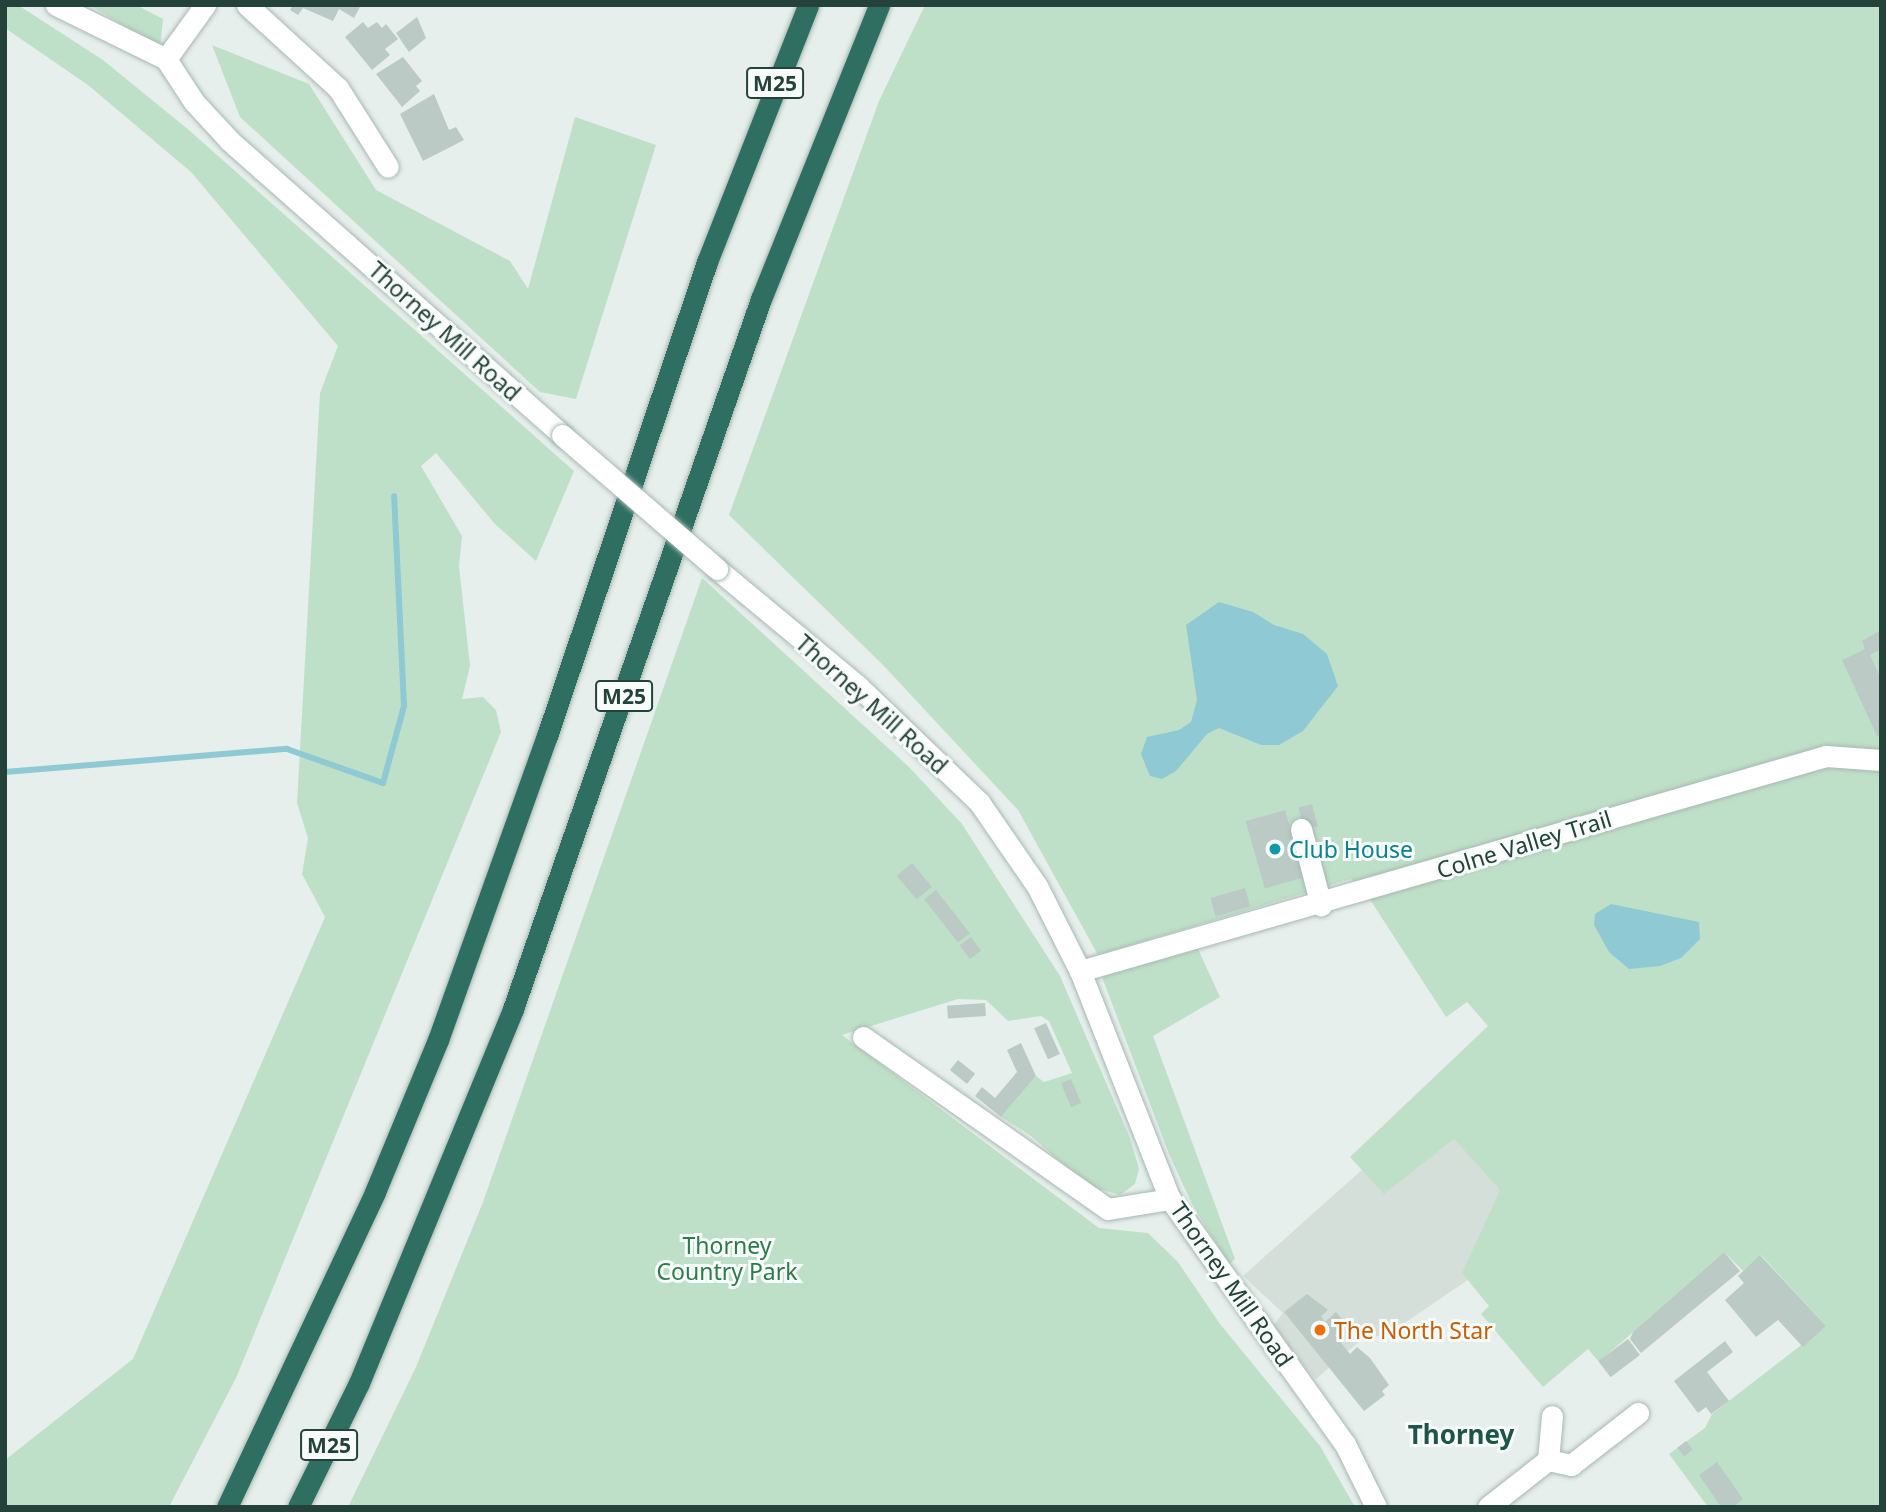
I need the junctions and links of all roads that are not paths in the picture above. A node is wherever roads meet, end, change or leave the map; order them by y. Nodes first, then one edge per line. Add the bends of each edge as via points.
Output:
1 (56, 5) edge
2 (205, 5) edge
3 (247, 5) edge
4 (808, 5) edge
5 (879, 5) edge
6 (166, 59) junction
7 (388, 167) dead end
8 (1881, 760) edge
9 (1301, 829) dead end
10 (1321, 905) junction
11 (1084, 970) junction
12 (863, 1037) dead end
13 (1170, 1199) junction
14 (1638, 1413) dead end
15 (1552, 1416) dead end
16 (1548, 1460) junction
17 (227, 1507) edge
18 (298, 1507) edge
19 (1376, 1507) edge
20 (1488, 1507) edge

1 - 6 street
2 - 6 street
3 - 7 street via 338,88
4 - 17 highway, M25 via 707,262 446,1019 375,1192
5 - 18 highway, M25 via 761,299 513,1009 359,1383
6 - 11 street, Thorney Mill Road, bridge via 194,102 230,141 562,435 858,686 979,802 1037,886
8 - 10 street, Colne Valley Trail via 1826,756
9 - 10 street
10 - 11 street, Colne Valley Trail
11 - 13 street, Thorney Mill Road
12 - 13 street via 1108,1209
13 - 19 street, Thorney Mill Road via 1345,1444
14 - 16 street via 1571,1465
15 - 16 street
16 - 20 street

